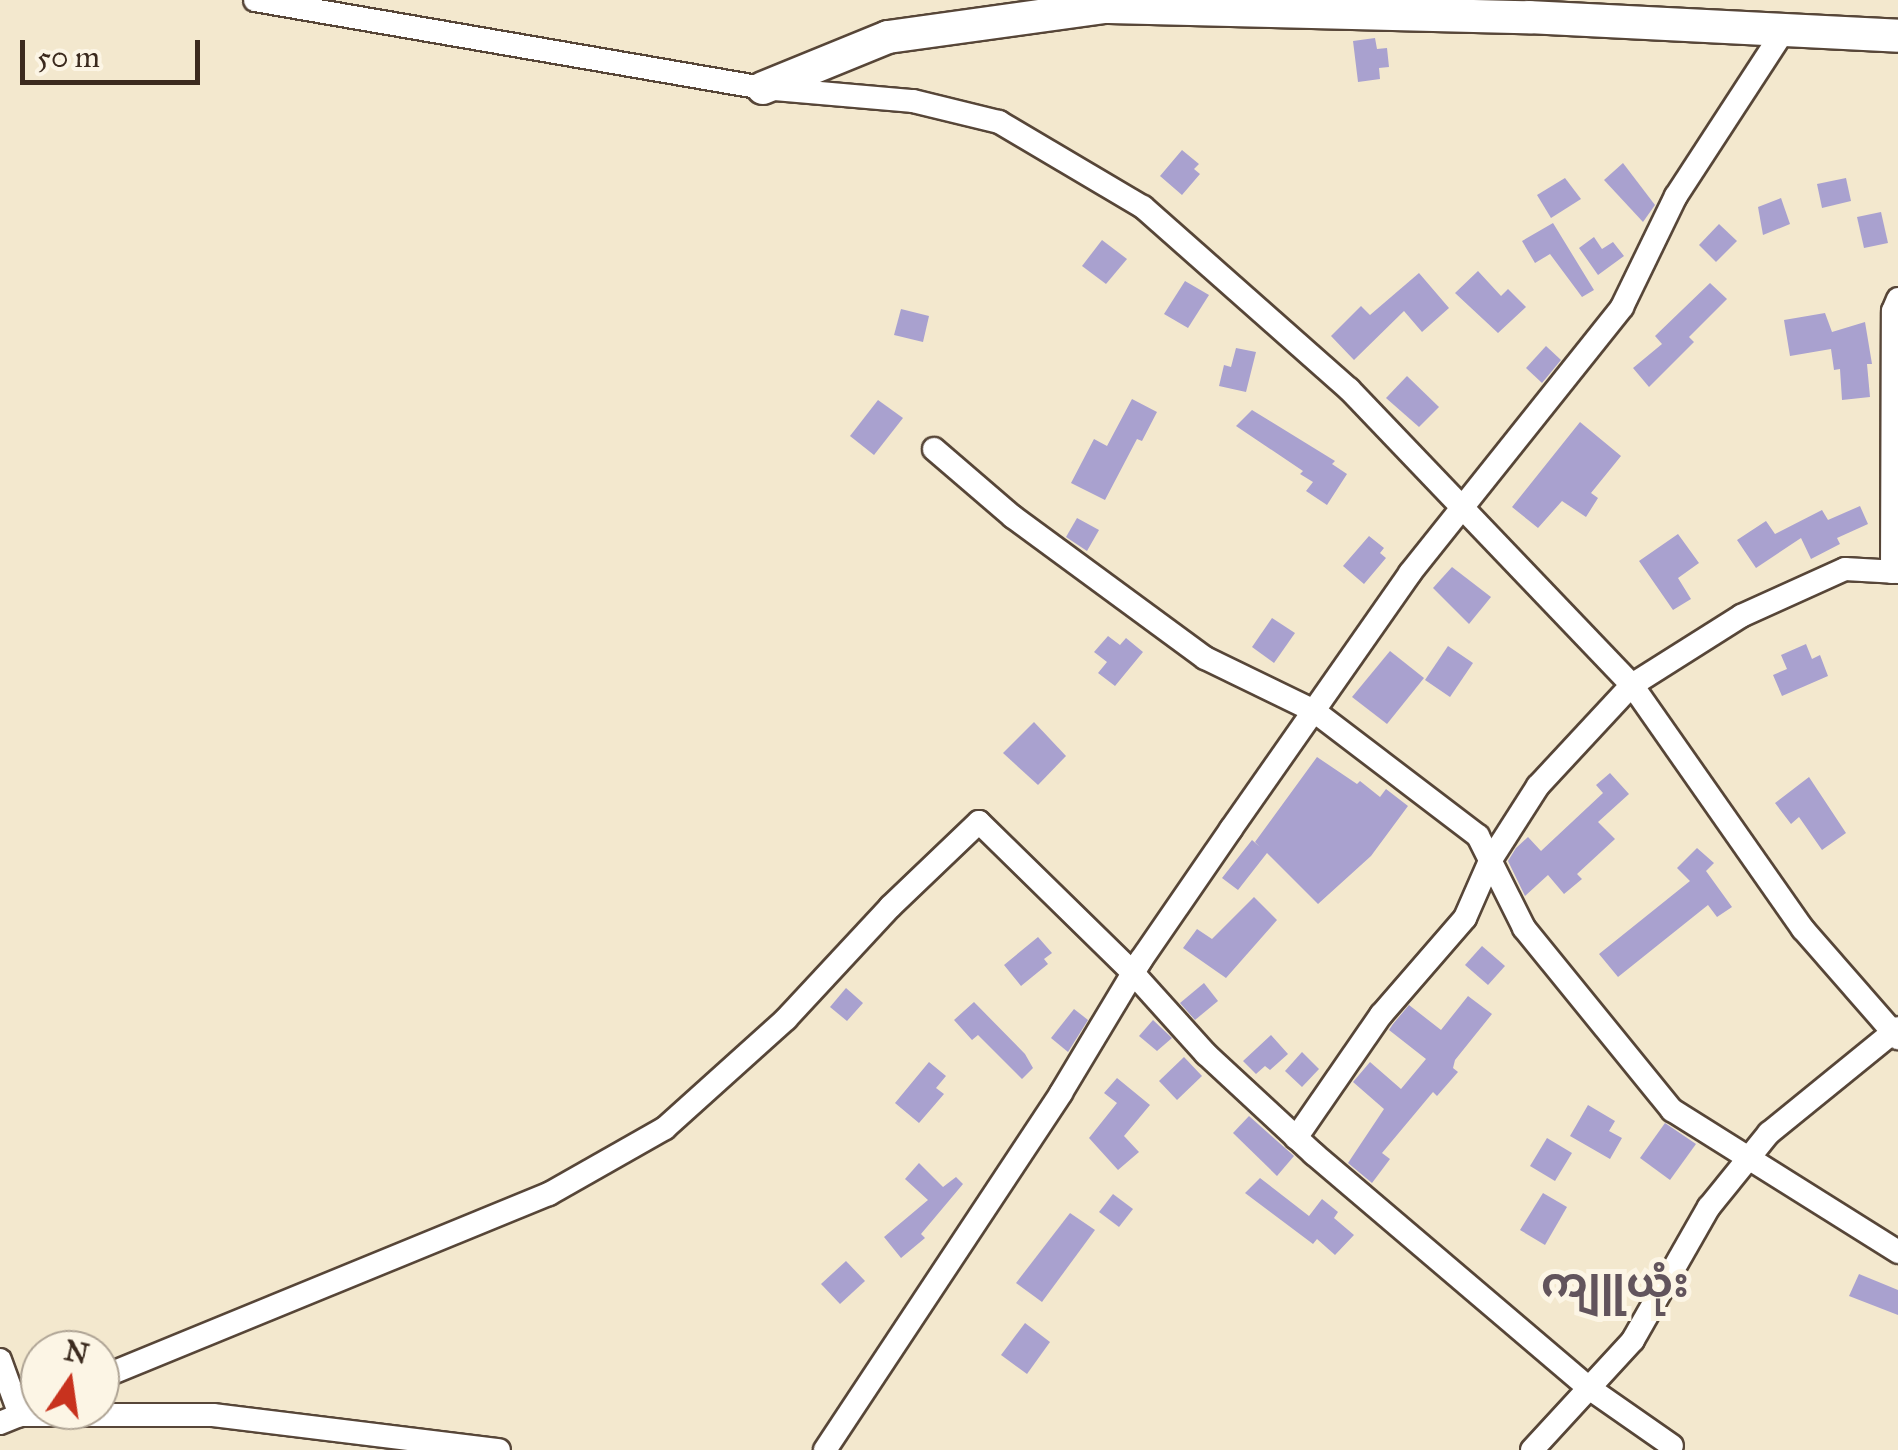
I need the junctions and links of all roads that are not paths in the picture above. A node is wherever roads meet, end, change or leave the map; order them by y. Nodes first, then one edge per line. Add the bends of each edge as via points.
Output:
1 (255, 0) edge
2 (1791, 15) edge
3 (1898, 36) edge
4 (764, 88) junction
5 (1898, 298) edge
6 (934, 449) dead end
7 (1463, 508) junction
8 (1895, 572) edge
9 (1632, 685) junction
10 (1314, 711) junction
11 (1490, 861) junction
12 (1133, 973) junction
13 (1896, 1033) edge
14 (1296, 1138) junction
15 (1746, 1161) junction
16 (1898, 1252) edge
17 (0, 1360) edge
18 (120, 1370) edge
19 (1589, 1388) junction
20 (20, 1415) edge
21 (120, 1416) edge
22 (1672, 1446) dead end
23 (498, 1450) edge
24 (825, 1450) edge
25 (1532, 1450) edge

1 - 4 street
2 - 3 street
2 - 4 street via 1530,17 1105,7 888,37
2 - 7 street via 1676,196 1622,307
4 - 7 street via 913,101 999,122 1143,206 1349,389
5 - 8 street
6 - 10 street via 1205,658
7 - 9 street
7 - 10 street
8 - 9 street via 1845,569 1741,616
9 - 11 street via 1538,786
9 - 13 street via 1802,929
10 - 11 street via 1478,836
10 - 12 street
11 - 14 street via 1465,918 1381,1015
11 - 15 street via 1524,928 1672,1110
12 - 14 street
12 - 18 street via 979,822 786,1018 666,1128 548,1194
12 - 24 street
13 - 15 street via 1769,1132
14 - 19 street
15 - 16 street
15 - 19 street via 1709,1207 1633,1340
17 - 20 street
19 - 22 street
19 - 25 street
21 - 23 street via 213,1416

